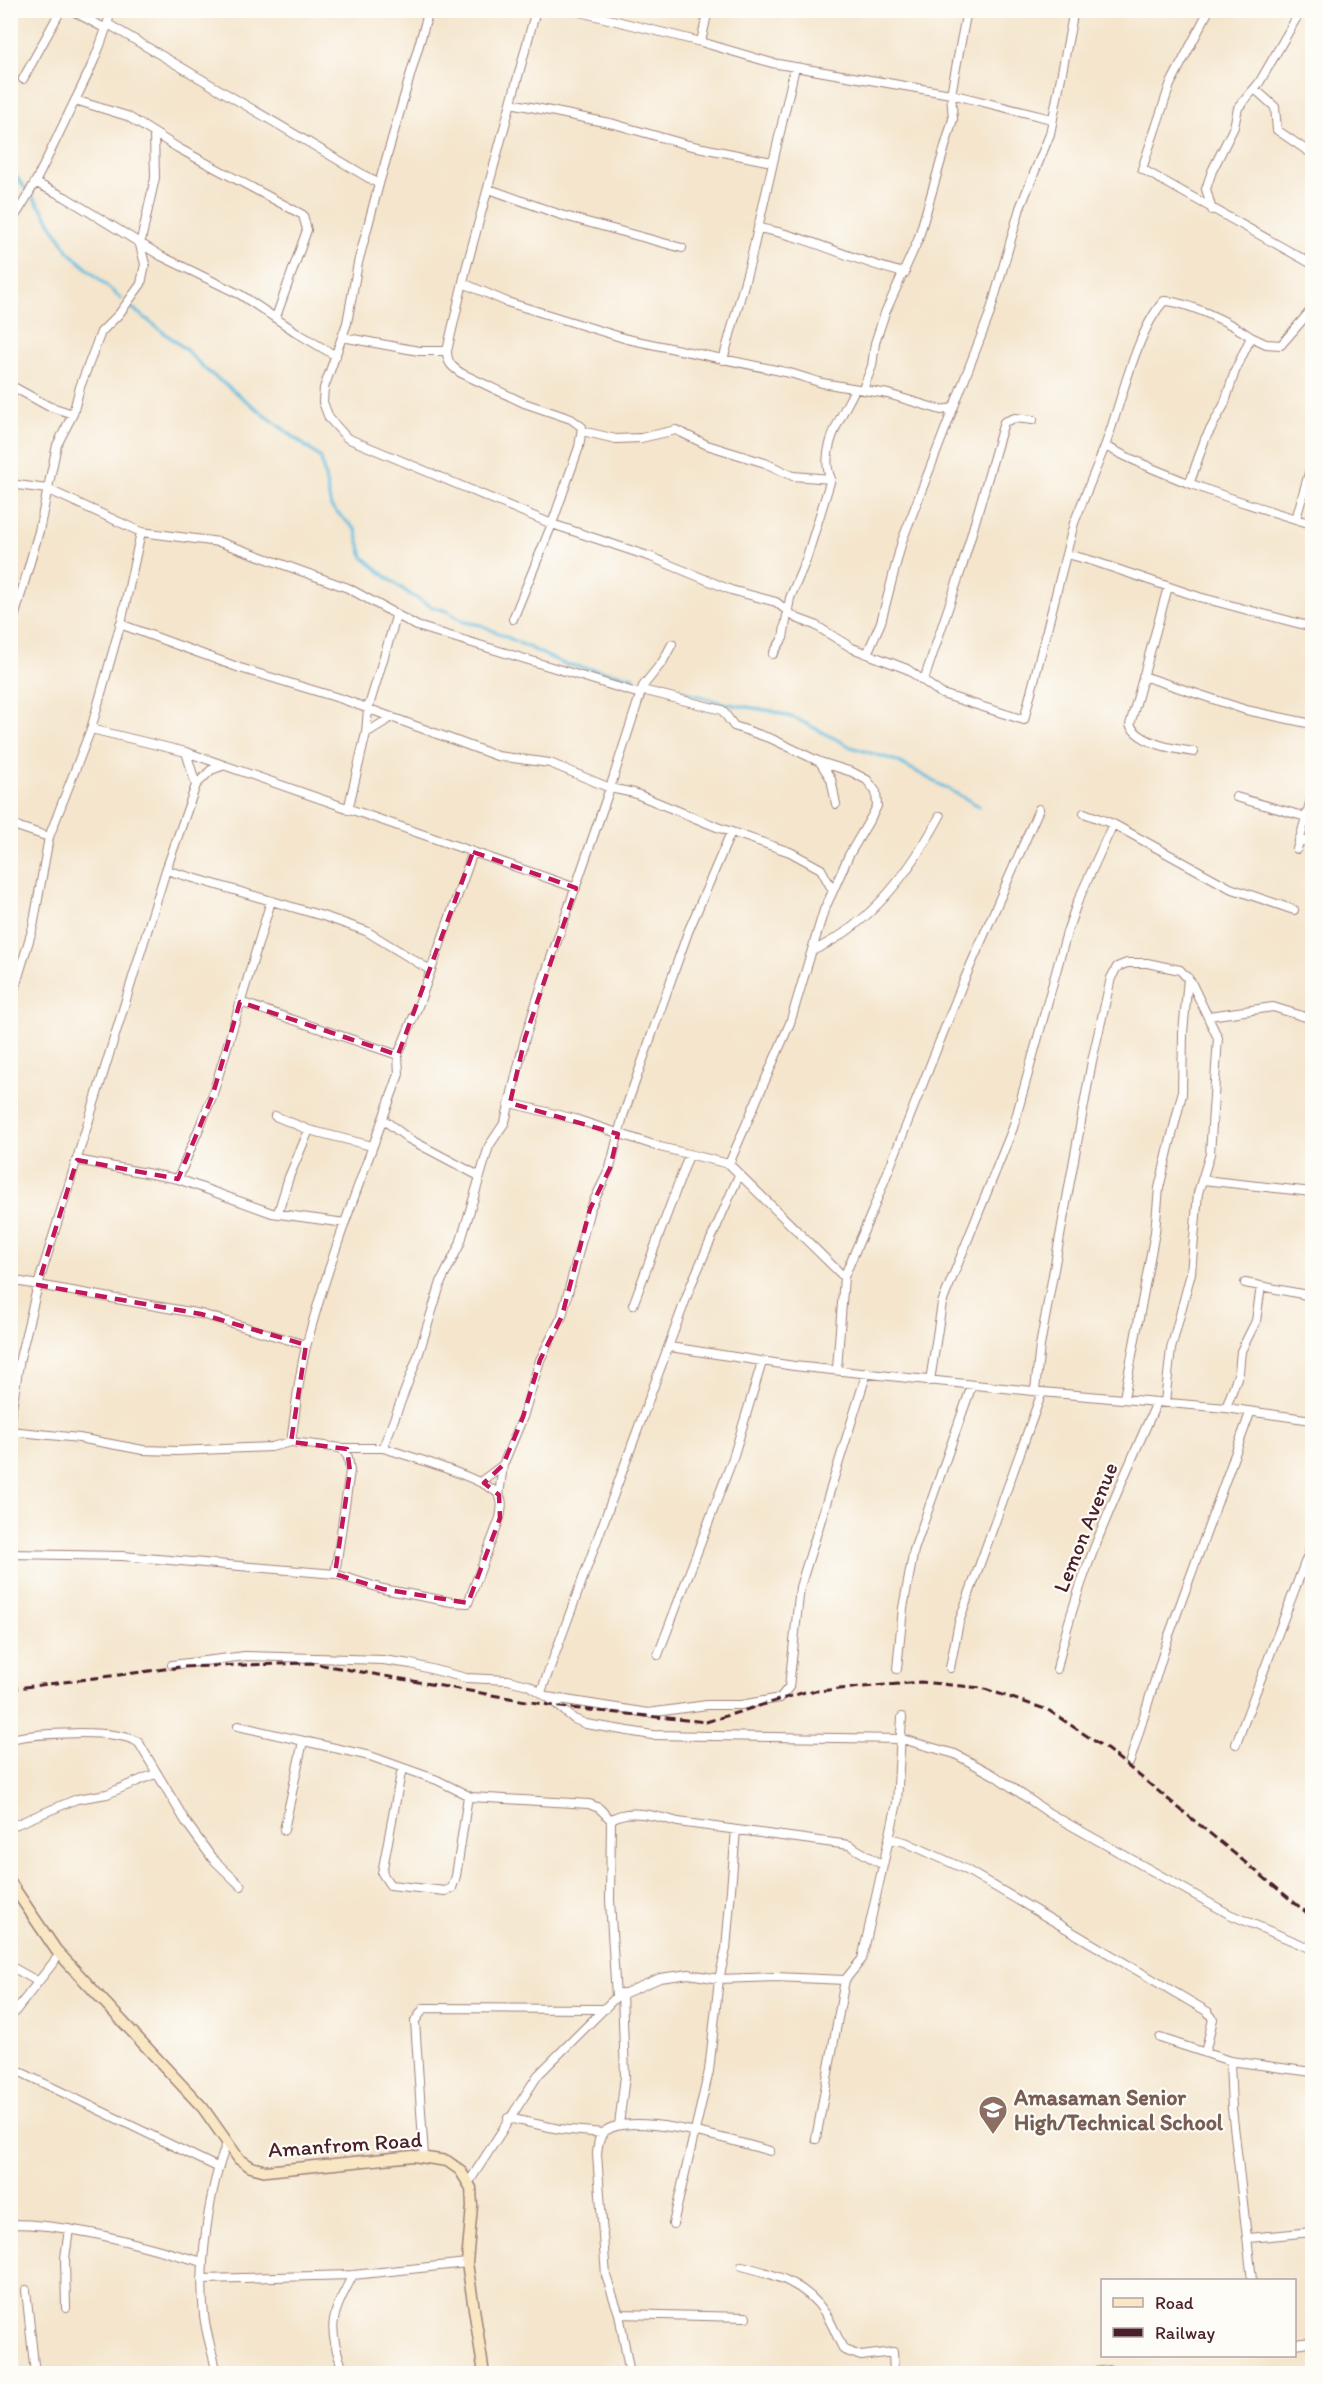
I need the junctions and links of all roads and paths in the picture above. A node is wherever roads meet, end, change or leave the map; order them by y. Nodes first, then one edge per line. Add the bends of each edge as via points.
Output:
1 (61, 10) edge
2 (71, 10) edge
3 (111, 10) edge
4 (429, 10) edge
5 (536, 10) edge
6 (572, 10) edge
7 (708, 10) edge
8 (968, 10) edge
9 (1074, 10) edge
10 (1209, 10) edge
11 (1301, 10) edge
12 (107, 26) junction
13 (701, 42) junction
14 (795, 67) junction
15 (23, 80) dead end
16 (1255, 89) junction
17 (951, 94) junction
18 (75, 100) junction
19 (511, 103) junction
20 (1051, 119) junction
21 (154, 133) junction
22 (1312, 154) edge
23 (772, 162) junction
24 (379, 184) junction
25 (34, 186) junction
26 (489, 189) junction
27 (1212, 210) junction
28 (10, 223) edge
29 (758, 228) junction
30 (140, 244) junction
31 (682, 248) dead end
32 (1312, 264) edge
33 (905, 273) junction
34 (463, 283) junction
35 (1312, 309) edge
36 (276, 317) junction
37 (342, 337) junction
38 (1251, 337) junction
39 (447, 351) junction
40 (336, 356) junction
41 (723, 360) junction
42 (10, 385) edge
43 (859, 389) junction
44 (953, 408) junction
45 (73, 414) junction
46 (1033, 420) dead end
47 (582, 431) junction
48 (1106, 446) junction
49 (1312, 462) edge
50 (831, 479) junction
51 (1190, 482) junction
52 (10, 484) edge
53 (47, 489) junction
54 (1296, 519) junction
55 (552, 524) junction
56 (1312, 524) edge
57 (141, 532) junction
58 (1067, 554) junction
59 (1168, 587) junction
60 (10, 593) edge
61 (21, 597) junction
62 (786, 611) junction
63 (396, 616) junction
64 (513, 619) dead end
65 (120, 624) junction
66 (1312, 627) edge
67 (10, 632) edge
68 (672, 644) dead end
69 (773, 654) dead end
70 (867, 654) junction
71 (1143, 676) junction
72 (924, 680) junction
73 (641, 692) junction
74 (368, 709) junction
75 (392, 717) junction
76 (1312, 723) edge
77 (91, 729) junction
78 (366, 733) junction
79 (186, 752) junction
80 (1194, 752) dead end
81 (820, 762) junction
82 (222, 766) junction
83 (196, 785) junction
84 (610, 788) junction
85 (1312, 796) edge
86 (1236, 797) dead end
87 (836, 804) dead end
88 (1039, 809) dead end
89 (348, 810) junction
90 (1084, 813) dead end
91 (940, 816) dead end
92 (1306, 817) junction
93 (10, 824) edge
94 (1113, 824) junction
95 (731, 832) junction
96 (49, 837) junction
97 (1299, 840) junction
98 (1312, 843) edge
99 (1297, 849) dead end
100 (473, 852) junction
101 (166, 870) junction
102 (576, 888) junction
103 (833, 891) junction
104 (271, 901) junction
105 (1294, 910) dead end
106 (814, 950) junction
107 (430, 970) junction
108 (1188, 978) junction
109 (240, 1002) junction
110 (10, 1004) edge
111 (1209, 1016) junction
112 (1312, 1019) edge
113 (398, 1055) junction
114 (510, 1102) junction
115 (275, 1116) dead end
116 (384, 1120) junction
117 (309, 1130) junction
118 (618, 1134) junction
119 (372, 1146) junction
120 (689, 1155) junction
121 (77, 1160) junction
122 (729, 1164) junction
123 (739, 1175) junction
124 (478, 1176) junction
125 (178, 1179) junction
126 (1203, 1180) junction
127 (1312, 1192) edge
128 (278, 1213) junction
129 (345, 1223) junction
130 (844, 1277) junction
131 (10, 1280) edge
132 (1245, 1283) dead end
133 (38, 1285) junction
134 (1261, 1286) junction
135 (1312, 1296) edge
136 (633, 1305) dead end
137 (306, 1346) junction
138 (670, 1347) junction
139 (762, 1362) junction
140 (837, 1369) junction
141 (867, 1372) junction
142 (930, 1381) junction
143 (972, 1385) junction
144 (1039, 1391) junction
145 (1124, 1398) junction
146 (1161, 1402) junction
147 (1226, 1407) junction
148 (1250, 1413) junction
149 (10, 1420) edge
150 (1312, 1420) edge
151 (10, 1431) edge
152 (291, 1442) junction
153 (353, 1447) junction
154 (341, 1448) junction
155 (383, 1448) junction
156 (348, 1457) junction
157 (503, 1465) junction
158 (480, 1482) junction
159 (499, 1495) junction
160 (1312, 1544) edge
161 (10, 1554) edge
162 (334, 1575) junction
163 (658, 1655) dead end
164 (172, 1665) dead end
165 (950, 1668) dead end
166 (897, 1669) dead end
167 (1057, 1669) dead end
168 (544, 1694) junction
169 (902, 1717) dead end
170 (238, 1726) dead end
171 (10, 1739) edge
172 (902, 1740) junction
173 (303, 1742) junction
174 (1236, 1744) dead end
175 (1130, 1761) dead end
176 (402, 1768) junction
177 (157, 1773) junction
178 (468, 1796) junction
179 (611, 1820) junction
180 (10, 1827) edge
181 (284, 1830) dead end
182 (736, 1830) junction
183 (889, 1838) junction
184 (882, 1865) junction
185 (10, 1882) edge
186 (241, 1886) dead end
187 (1312, 1949) edge
188 (60, 1954) junction
189 (10, 1966) edge
190 (719, 1979) junction
191 (845, 1980) junction
192 (37, 1981) junction
193 (619, 1995) junction
194 (605, 2009) junction
195 (10, 2018) edge
196 (1160, 2038) dead end
197 (1205, 2053) junction
198 (1230, 2061) junction
199 (10, 2067) edge
200 (1312, 2072) edge
201 (508, 2118) junction
202 (619, 2125) junction
203 (696, 2130) junction
204 (603, 2133) junction
205 (816, 2139) dead end
206 (227, 2143) junction
207 (770, 2151) dead end
208 (424, 2156) junction
209 (217, 2167) junction
210 (469, 2182) junction
211 (10, 2224) edge
212 (673, 2224) dead end
213 (69, 2229) junction
214 (1312, 2232) edge
215 (1249, 2238) junction
216 (203, 2262) junction
217 (467, 2263) junction
218 (742, 2266) dead end
219 (353, 2275) junction
220 (202, 2279) junction
221 (1252, 2279) edge
222 (26, 2290) dead end
223 (66, 2308) dead end
224 (619, 2314) junction
225 (746, 2317) dead end
226 (1312, 2342) edge
227 (1296, 2344) edge
228 (35, 2373) edge
229 (217, 2373) edge
230 (344, 2373) edge
231 (484, 2373) edge
232 (630, 2373) edge
233 (894, 2373) edge
234 (1077, 2373) edge
235 (1112, 2373) edge

1 - 15 street
2 - 12 street
3 - 12 street
4 - 24 street
5 - 19 street
6 - 13 street
7 - 13 street
8 - 17 street
9 - 20 street
10 - 27 street via 1170,85 1142,168
11 - 16 street
12 - 18 street
12 - 24 street
13 - 14 street
14 - 17 street
14 - 23 street
16 - 22 street via 1275,107 1277,130
16 - 27 street via 1238,108 1234,128 1212,171 1206,189
17 - 20 street
17 - 33 street via 952,119
18 - 21 street via 127,116
18 - 25 street
19 - 23 street
19 - 26 street
20 - 44 street via 1050,134 1020,208 990,313
21 - 30 street via 155,178
21 - 36 street via 303,215 307,230
23 - 29 street
24 - 37 street
25 - 28 street
25 - 30 street via 65,196
26 - 31 street via 561,215
26 - 34 street
27 - 32 street
29 - 33 street
29 - 41 street
30 - 36 street
30 - 45 street via 145,264 141,285 101,332
33 - 43 street via 885,313 872,366
34 - 39 street
34 - 41 street via 569,323
35 - 38 street via 1281,345
36 - 40 street
37 - 39 street via 420,351
37 - 40 street
38 - 48 street via 1211,316 1174,301 1164,301 1150,321 1119,399
38 - 51 street
39 - 47 street via 452,367 461,373 524,403 571,419
40 - 55 street via 328,373 323,402 329,418 347,438
41 - 43 street
42 - 45 street via 48,406
43 - 44 street via 941,410
43 - 50 street via 832,439 826,468
44 - 70 street via 902,541 881,622
45 - 53 street via 57,445
46 - 72 street via 1015,418 1004,423
47 - 50 street via 616,439 676,430 793,476
47 - 55 street
48 - 51 street
48 - 58 street via 1074,523
49 - 54 street
50 - 62 street
51 - 54 street
52 - 53 street
53 - 57 street
53 - 61 street
54 - 56 street
55 - 62 street via 651,556 731,590 776,603
55 - 64 street
57 - 63 street via 219,542 348,588
57 - 65 street
58 - 59 street
58 - 72 street via 1024,720 942,694
59 - 66 street
59 - 71 street
60 - 61 street
61 - 67 street
62 - 69 street via 783,638
62 - 70 street
63 - 73 street via 417,626
63 - 74 street
65 - 74 street
65 - 77 street
68 - 73 street
70 - 72 street via 908,669
71 - 76 street via 1246,710
71 - 80 street via 1131,729 1170,748
73 - 81 street via 722,710 734,726
73 - 84 street
74 - 75 street
74 - 78 street
75 - 78 street
75 - 84 street via 497,756 550,763
77 - 79 street
77 - 96 street
78 - 89 street
79 - 82 street
79 - 83 street
81 - 87 street via 831,779
81 - 103 street via 867,780 876,792 877,806
82 - 83 street
82 - 89 street
83 - 101 street
84 - 95 street via 644,796
84 - 102 street
85 - 92 street
86 - 92 street
88 - 130 street via 962,985
89 - 100 street
90 - 94 street
91 - 106 street via 881,903
92 - 97 street
93 - 96 street
94 - 105 street via 1230,888
94 - 142 street via 1067,932 1013,1128 942,1303
95 - 103 street via 805,860 820,869
95 - 118 street via 688,932
96 - 110 street via 33,927
97 - 98 street
97 - 99 street
100 - 102 street
100 - 107 street
101 - 104 street
101 - 121 street
102 - 114 street via 532,1015
103 - 106 street
104 - 107 street via 366,931
104 - 109 street
106 - 122 street via 778,1053
107 - 113 street
108 - 111 street, Lemon Avenue
108 - 144 street via 1180,970 1127,963 1117,967 1111,978 1092,1060 1042,1336
108 - 145 street via 1182,1094 1159,1188 1156,1227
109 - 113 street
109 - 125 street via 212,1097
111 - 112 street via 1273,1007
111 - 126 street, Lemon Avenue via 1218,1038 1219,1059 1210,1154
113 - 116 street via 399,1074
114 - 118 street
114 - 124 street via 505,1122 489,1146
115 - 117 street
116 - 119 street
116 - 124 street via 409,1139
117 - 119 street
117 - 128 street
118 - 120 street
118 - 157 street via 610,1168 590,1209 562,1316 540,1360
119 - 129 street
120 - 122 street
120 - 136 street
121 - 125 street
121 - 133 street
122 - 123 street
123 - 130 street
123 - 138 street via 698,1268
124 - 155 street via 460,1244 441,1282
125 - 128 street
126 - 127 street
126 - 146 street, Lemon Avenue via 1193,1223 1191,1273
128 - 129 street
129 - 137 street
130 - 140 street
131 - 133 street
132 - 134 street
133 - 137 street via 201,1314
133 - 149 street
134 - 135 street
134 - 147 street via 1256,1320 1241,1351 1239,1372
137 - 152 street
138 - 139 street
138 - 168 street
139 - 140 street
139 - 163 street via 733,1458
140 - 141 street
141 - 142 street
141 - 168 street via 800,1587 786,1694 741,1705 648,1713
142 - 143 street
143 - 144 street
143 - 166 street via 914,1550
144 - 145 street
144 - 165 street via 1014,1478 959,1622
145 - 146 street
146 - 147 street
146 - 167 street, Lemon Avenue via 1090,1556 1066,1627
147 - 148 street
148 - 150 street
148 - 175 street via 1168,1638
151 - 152 street via 142,1450 271,1447
152 - 154 street
153 - 154 street
153 - 155 street
153 - 156 street
154 - 156 street
155 - 158 street
156 - 162 street via 350,1471
157 - 158 street
157 - 159 street
158 - 159 street
159 - 162 street via 500,1518 468,1603 383,1589
160 - 174 street
161 - 162 street via 122,1556
164 - 168 street via 245,1656 382,1660 466,1678 508,1680
168 - 172 street via 586,1724 652,1735
169 - 172 street
170 - 173 street
171 - 177 street via 90,1733 124,1736 139,1743
172 - 183 street via 897,1803
172 - 187 street via 956,1754 994,1774 1050,1813 1229,1914
173 - 176 street via 324,1744
173 - 181 street
176 - 178 street
176 - 178 street via 382,1873 390,1885 452,1888
177 - 180 street via 106,1794 77,1799
177 - 186 street via 212,1858
178 - 179 street via 589,1804
179 - 182 street via 617,1815 649,1816
179 - 193 street via 610,1900
182 - 184 street via 849,1845
182 - 190 street via 726,1949
183 - 184 street
183 - 197 street via 965,1869 1208,2012 1213,2019
184 - 191 street via 862,1959
185 - 188 street, Amanfrom Road
188 - 192 street
188 - 206 street, Amanfrom Road via 203,2108
189 - 192 street
190 - 191 street
190 - 193 street via 688,1974 660,1978
190 - 203 street via 709,2071
191 - 205 street
192 - 195 street
193 - 194 street
193 - 202 street via 625,2070
194 - 201 street via 538,2075
194 - 208 street via 424,2008 415,2021
196 - 197 street
197 - 198 street
198 - 200 street
198 - 215 street via 1232,2109
199 - 209 street
201 - 204 street
201 - 210 street
202 - 203 street
202 - 204 street
203 - 207 street
203 - 212 street
204 - 224 street via 597,2154 606,2276
206 - 208 street, Amanfrom Road via 245,2164 266,2171
206 - 209 street
208 - 210 street, Amanfrom Road via 454,2164
209 - 216 street
210 - 217 street via 472,2206
211 - 213 street
213 - 216 street
213 - 223 street
214 - 215 street
215 - 221 street
216 - 220 street
217 - 219 street
217 - 231 street
218 - 233 street via 769,2272 804,2291 825,2312 844,2350 861,2356 893,2352
219 - 220 street
219 - 230 street via 334,2313 332,2335
220 - 229 street via 204,2316
222 - 228 street
224 - 225 street
224 - 232 street
226 - 227 street
234 - 235 street

